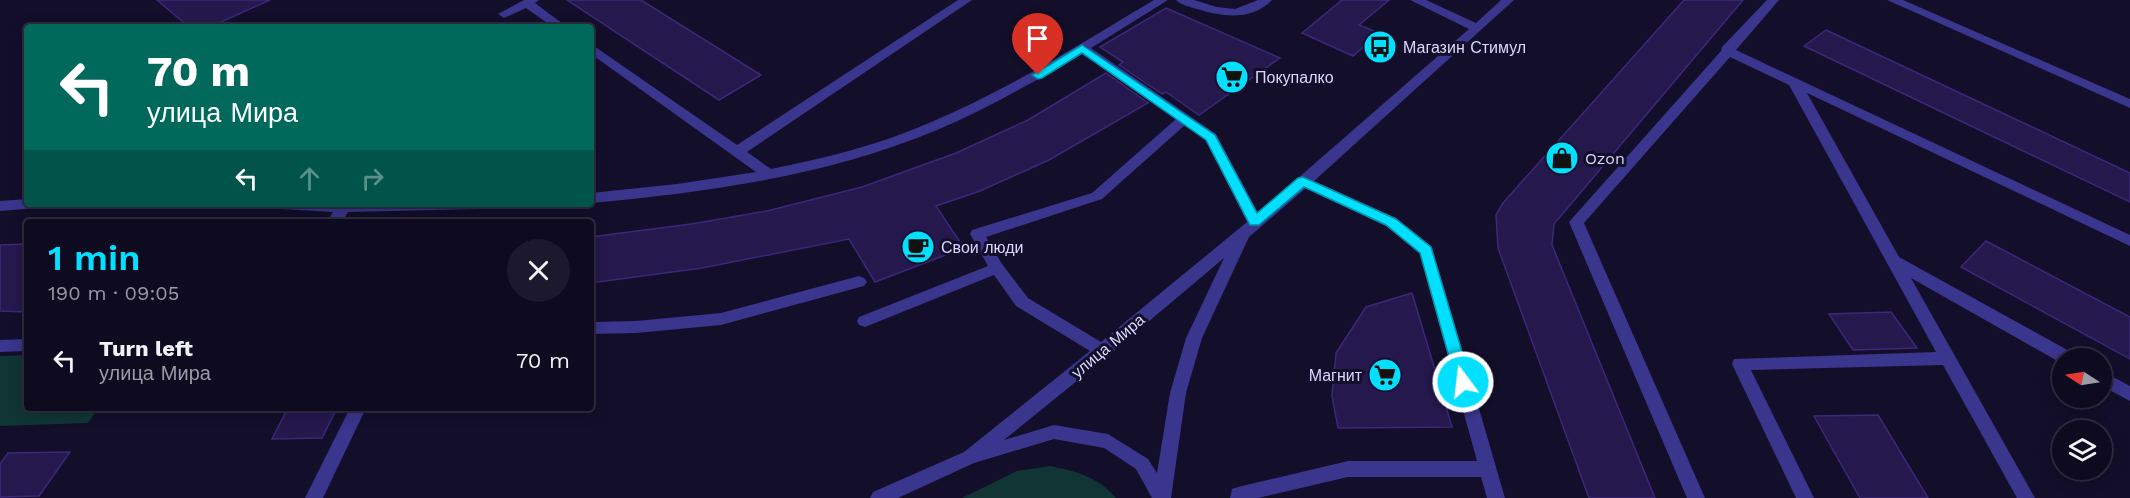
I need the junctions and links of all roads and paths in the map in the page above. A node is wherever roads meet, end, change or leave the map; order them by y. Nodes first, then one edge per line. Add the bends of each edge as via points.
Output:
1 (966, 0) edge
2 (1162, 0) edge
3 (1182, 0) edge
4 (1266, 0) edge
5 (1416, 0) edge
6 (1508, 0) edge
7 (1773, 0) edge
8 (1893, 0) edge
9 (530, 1) edge
10 (504, 14) dead end
11 (557, 24) edge
12 (1478, 28) junction
13 (1082, 48) junction
14 (594, 50) edge
15 (1726, 50) junction
16 (1794, 82) junction
17 (2130, 104) edge
18 (1184, 119) junction
19 (737, 152) junction
20 (767, 173) junction
21 (1303, 181) junction
22 (594, 198) edge
23 (24, 204) edge
24 (0, 206) edge
25 (344, 207) edge
26 (336, 219) edge
27 (1249, 227) junction
28 (2130, 241) edge
29 (1894, 261) junction
30 (997, 268) junction
31 (859, 282) dead end
32 (866, 321) dead end
33 (594, 328) edge
34 (24, 345) edge
35 (0, 346) edge
36 (2052, 350) edge
37 (1103, 351) junction
38 (1948, 358) junction
39 (2112, 384) edge
40 (2130, 394) edge
41 (357, 411) edge
42 (970, 457) junction
43 (1487, 469) junction
44 (1162, 496) edge
45 (314, 498) edge
46 (879, 498) edge
47 (1239, 498) edge
48 (1496, 498) edge
49 (1696, 498) edge
50 (1805, 498) edge
51 (2026, 498) edge

1 - 19 street
2 - 13 street
3 - 4 street via 1230,15
5 - 12 street
6 - 12 street, улица Мира
7 - 15 street
8 - 17 street
9 - 10 street
9 - 11 street
12 - 21 street, улица Мира
13 - 18 street
13 - 20 street via 1029,81 931,127 844,157
14 - 19 street
15 - 16 street
15 - 49 street via 1576,222
16 - 28 street
16 - 29 street
18 - 27 street via 1211,138
18 - 30 street via 1097,196 977,234
19 - 20 street
20 - 22 street via 656,193
21 - 27 street, улица Мира
21 - 43 street via 1391,222 1427,251
23 - 24 street
25 - 26 street
27 - 37 street, улица Мира
27 - 44 street, улица Мира via 1194,338 1178,393
29 - 36 street
29 - 38 street
30 - 32 street
30 - 37 street via 1022,302
31 - 33 street via 721,319
34 - 35 street
37 - 42 street, улица Мира
38 - 50 street via 1740,364
38 - 51 street
39 - 40 street
41 - 45 street
42 - 44 street via 1054,432 1108,441 1142,464
42 - 46 street
43 - 47 street via 1348,468 1238,495
43 - 48 street

